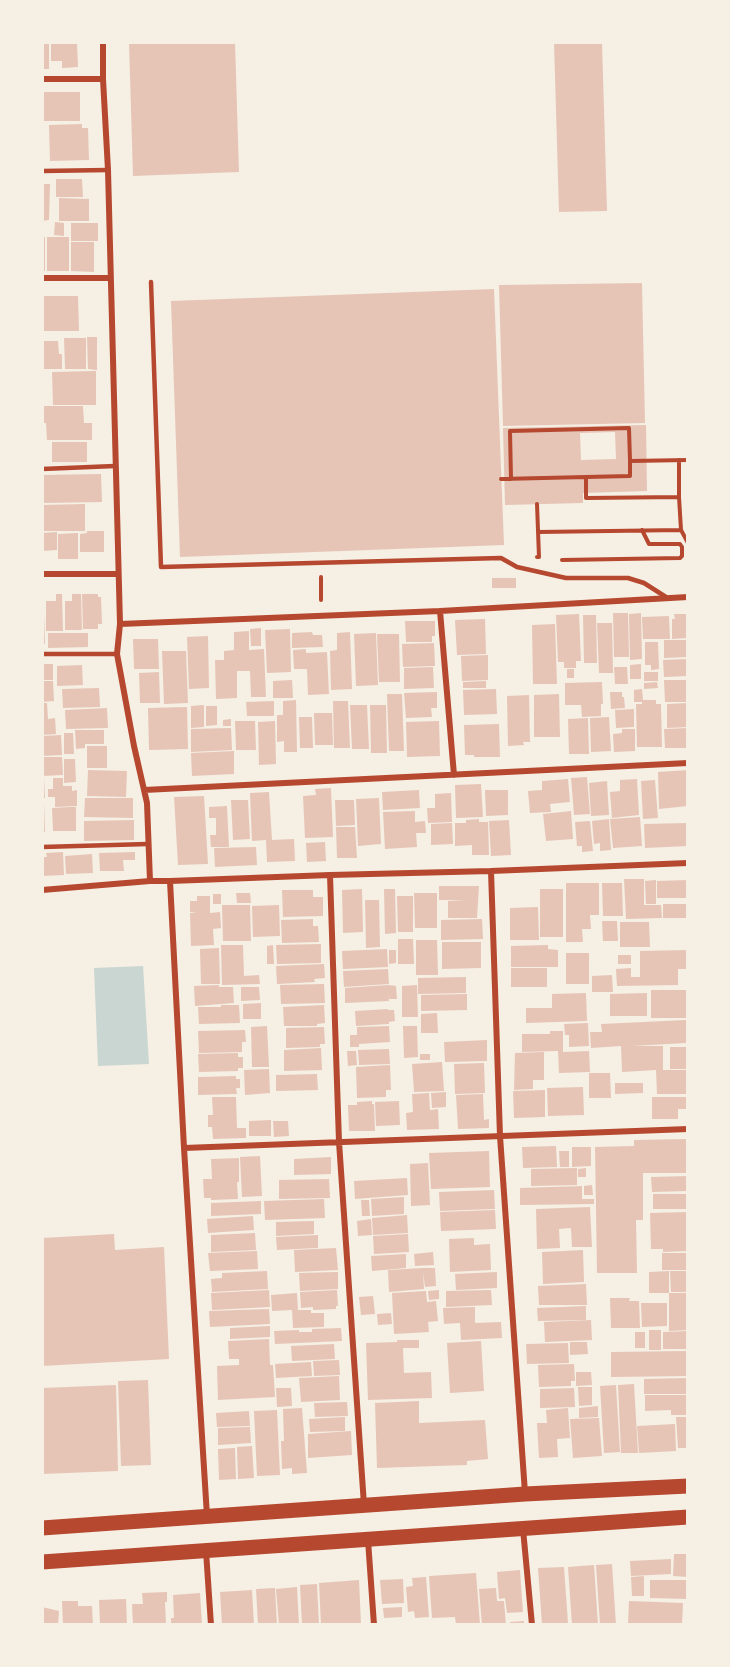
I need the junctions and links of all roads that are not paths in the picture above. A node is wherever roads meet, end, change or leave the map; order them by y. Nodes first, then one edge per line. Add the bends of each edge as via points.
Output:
1 (103, 42) edge
2 (42, 79) edge
3 (103, 79) junction
4 (108, 170) junction
5 (42, 171) edge
6 (42, 278) edge
7 (110, 278) junction
8 (151, 282) dead end
9 (115, 466) junction
10 (42, 469) edge
11 (42, 574) edge
12 (118, 574) junction
13 (666, 597) junction
14 (688, 597) edge
15 (440, 611) junction
16 (120, 624) junction
17 (42, 654) edge
18 (117, 654) junction
19 (688, 763) edge
20 (454, 775) junction
21 (144, 790) junction
22 (148, 844) junction
23 (42, 847) edge
24 (688, 863) edge
25 (490, 871) junction
26 (330, 875) junction
27 (150, 881) junction
28 (170, 881) junction
29 (42, 890) edge
30 (688, 1129) edge
31 (500, 1136) junction
32 (339, 1142) junction
33 (184, 1148) junction
34 (688, 1486) edge
35 (525, 1494) junction
36 (364, 1505) junction
37 (207, 1516) junction
38 (688, 1517) edge
39 (42, 1528) edge
40 (523, 1528) junction
41 (368, 1539) junction
42 (206, 1550) junction
43 (42, 1562) edge
44 (211, 1625) edge
45 (374, 1625) edge
46 (532, 1625) edge

1 - 3 street
2 - 3 street
3 - 4 street
4 - 5 lane
4 - 7 street
6 - 7 street
7 - 9 street
8 - 13 lane via 161,567 501,558 517,567 566,578 628,578
9 - 10 lane
9 - 12 street
11 - 12 street
12 - 16 street
13 - 14 street
13 - 15 street
15 - 16 street
15 - 20 street
16 - 18 street
17 - 18 lane
18 - 21 street
19 - 20 street
20 - 21 street
21 - 22 street
22 - 23 lane
22 - 27 street
24 - 25 street
25 - 26 street
25 - 31 street
26 - 28 street
26 - 32 street
27 - 28 street
27 - 29 street
28 - 33 street
30 - 31 street
31 - 32 street
31 - 35 street
32 - 33 street
32 - 36 street
33 - 37 street
34 - 35 main road
35 - 36 main road
36 - 37 main road
37 - 39 main road
38 - 40 main road
40 - 41 main road
40 - 46 street
41 - 42 main road
41 - 45 street
42 - 43 main road
42 - 44 street

